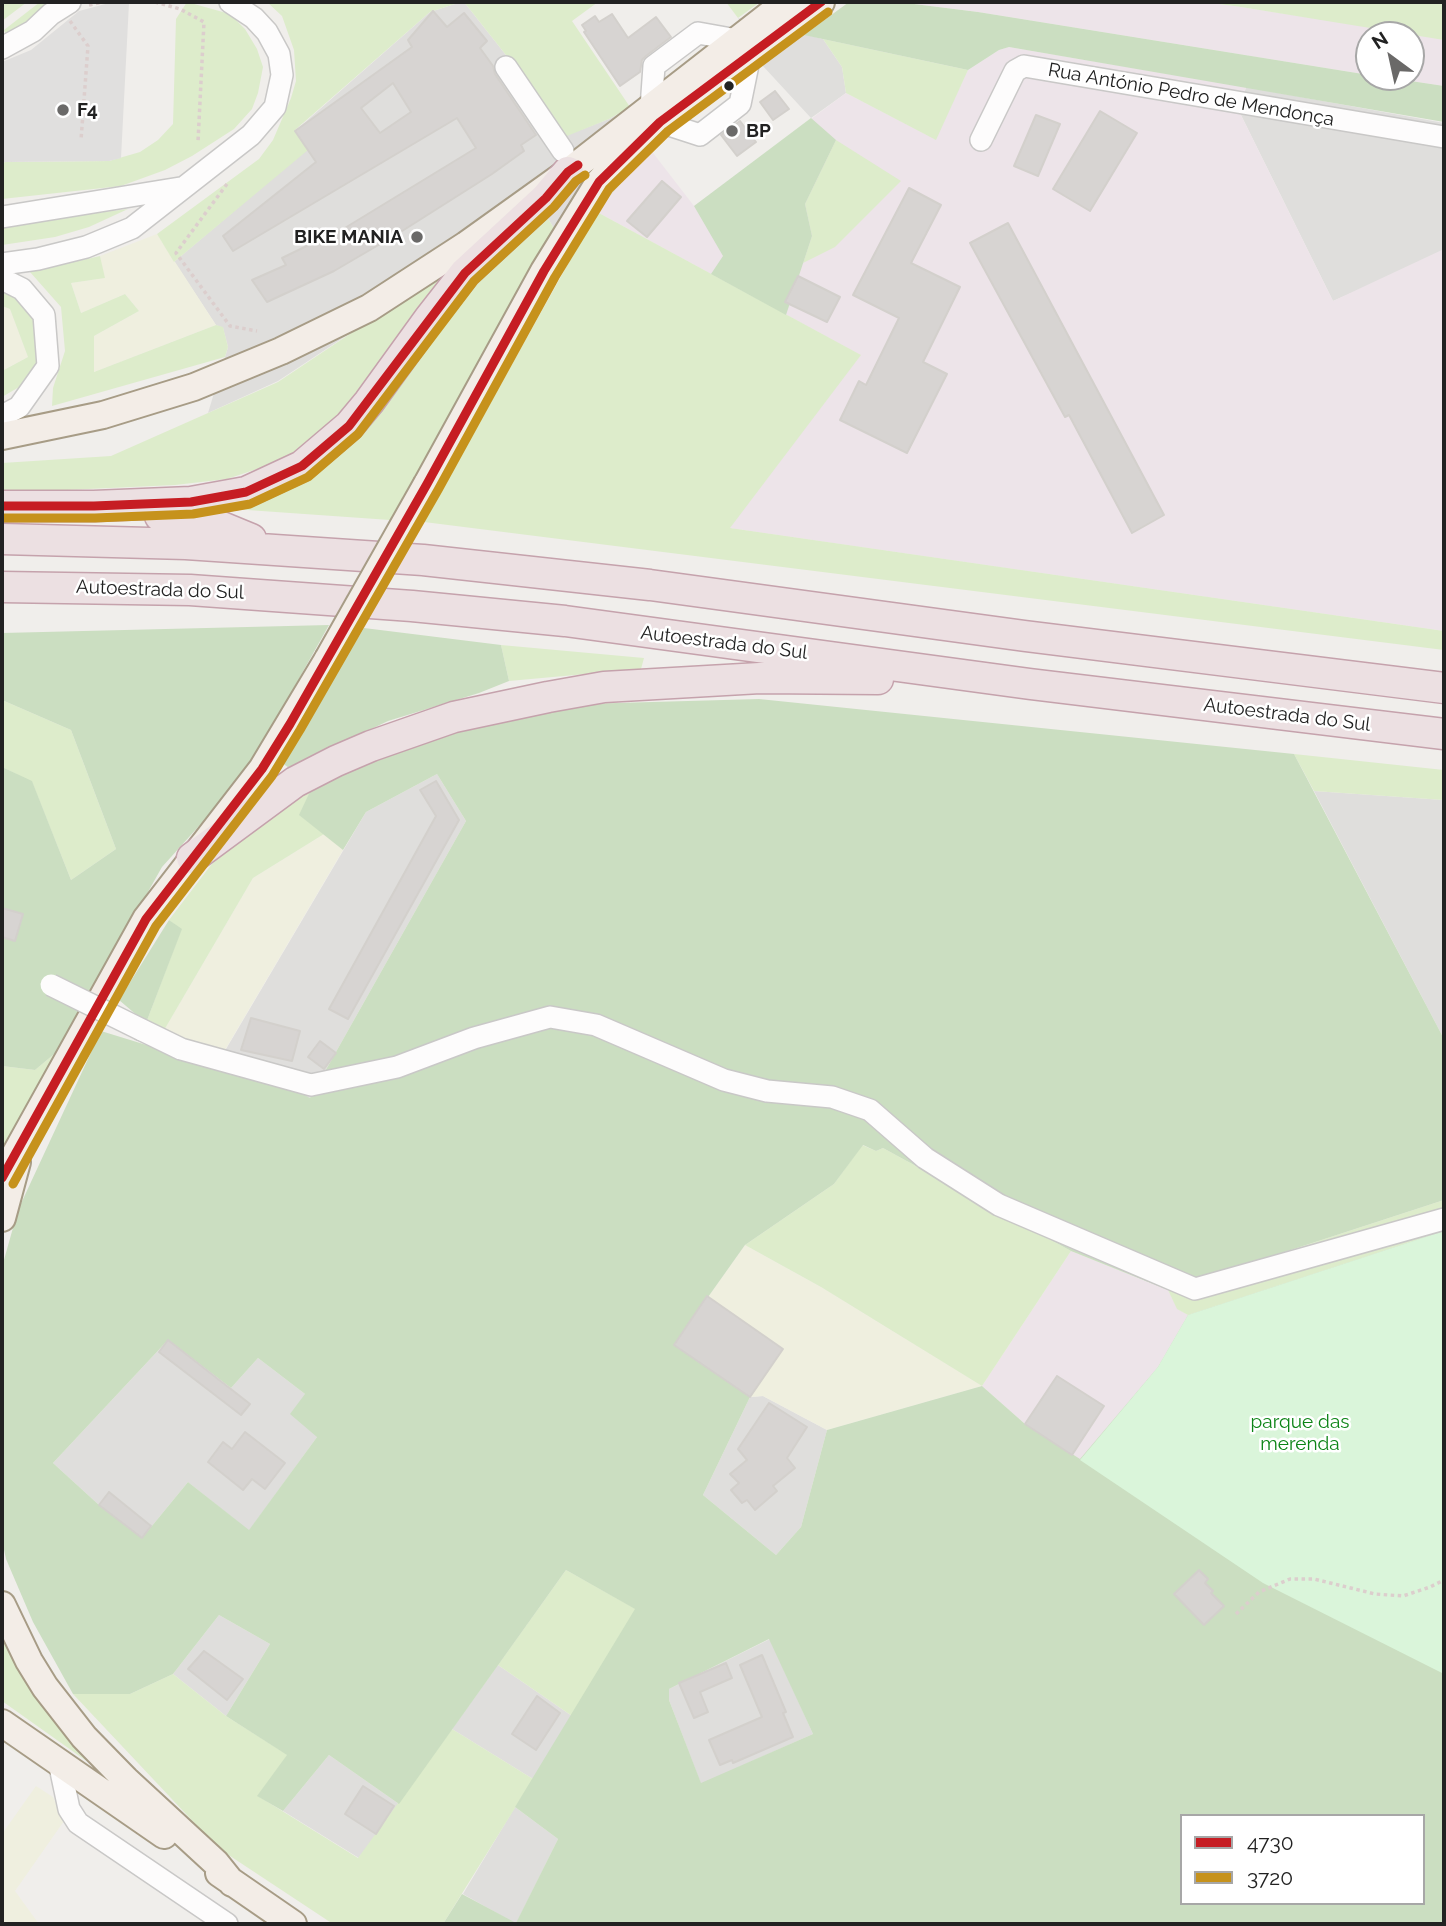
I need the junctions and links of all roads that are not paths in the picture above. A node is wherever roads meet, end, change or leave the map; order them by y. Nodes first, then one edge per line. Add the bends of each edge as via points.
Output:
1 (230, 2) edge
2 (786, 2) edge
3 (821, 2) edge
4 (69, 9) edge
5 (748, 39) junction
6 (2, 48) edge
7 (506, 66) dead end
8 (655, 115) junction
9 (1444, 137) edge
10 (981, 139) dead end
11 (566, 162) junction
12 (182, 188) junction
13 (2, 217) edge
14 (2, 264) edge
15 (2, 279) edge
16 (2, 416) edge
17 (2, 436) edge
18 (2, 506) edge
19 (94, 506) junction
20 (2, 539) edge
21 (276, 549) junction
22 (2, 587) edge
23 (1030, 684) junction
24 (1444, 688) edge
25 (1444, 734) edge
26 (192, 859) junction
27 (51, 985) dead end
28 (23, 1138) junction
29 (2, 1178) edge
30 (2, 1218) edge
31 (1444, 1219) edge
32 (2, 1605) edge
33 (2, 1723) edge
34 (59, 1762) junction
35 (232, 1883) junction
36 (227, 1924) edge
37 (293, 1924) edge

1 - 12 street via 254,18 279,54 282,75 275,107 251,135
2 - 5 main road
3 - 5 main road via 783,29
4 - 6 street
5 - 8 main road
5 - 8 street via 698,33 654,66
7 - 11 street
8 - 11 main road
8 - 26 main road, bridge via 599,182 506,337 328,659 262,768
9 - 10 street, Rua António Pedro de Mendonça via 1024,66 1014,71
11 - 17 main road via 406,285 281,351 153,400
11 - 19 highway via 547,198 465,273 349,426 302,466 222,498
12 - 13 street
12 - 14 street via 132,228 86,247
15 - 16 street via 22,289 44,315 48,366 19,407
18 - 19 highway
19 - 21 highway via 217,525
20 - 21 highway
21 - 24 highway via 650,585
22 - 23 highway, Autoestrada do Sul via 190,590 412,606 565,621
23 - 25 highway, Autoestrada do Sul
23 - 26 highway via 803,677 706,680 604,687 494,708 423,727 336,761 295,782
26 - 28 main road via 146,919
27 - 31 street, bridge via 181,1049 310,1085 397,1067 474,1038 550,1017 596,1025 724,1080 766,1091 832,1097 870,1110 925,1158 999,1205 1195,1289
28 - 29 main road
28 - 30 main road
32 - 35 main road via 29,1661 77,1728
33 - 34 main road
34 - 35 main road
34 - 36 street via 69,1809 78,1823
35 - 37 main road

